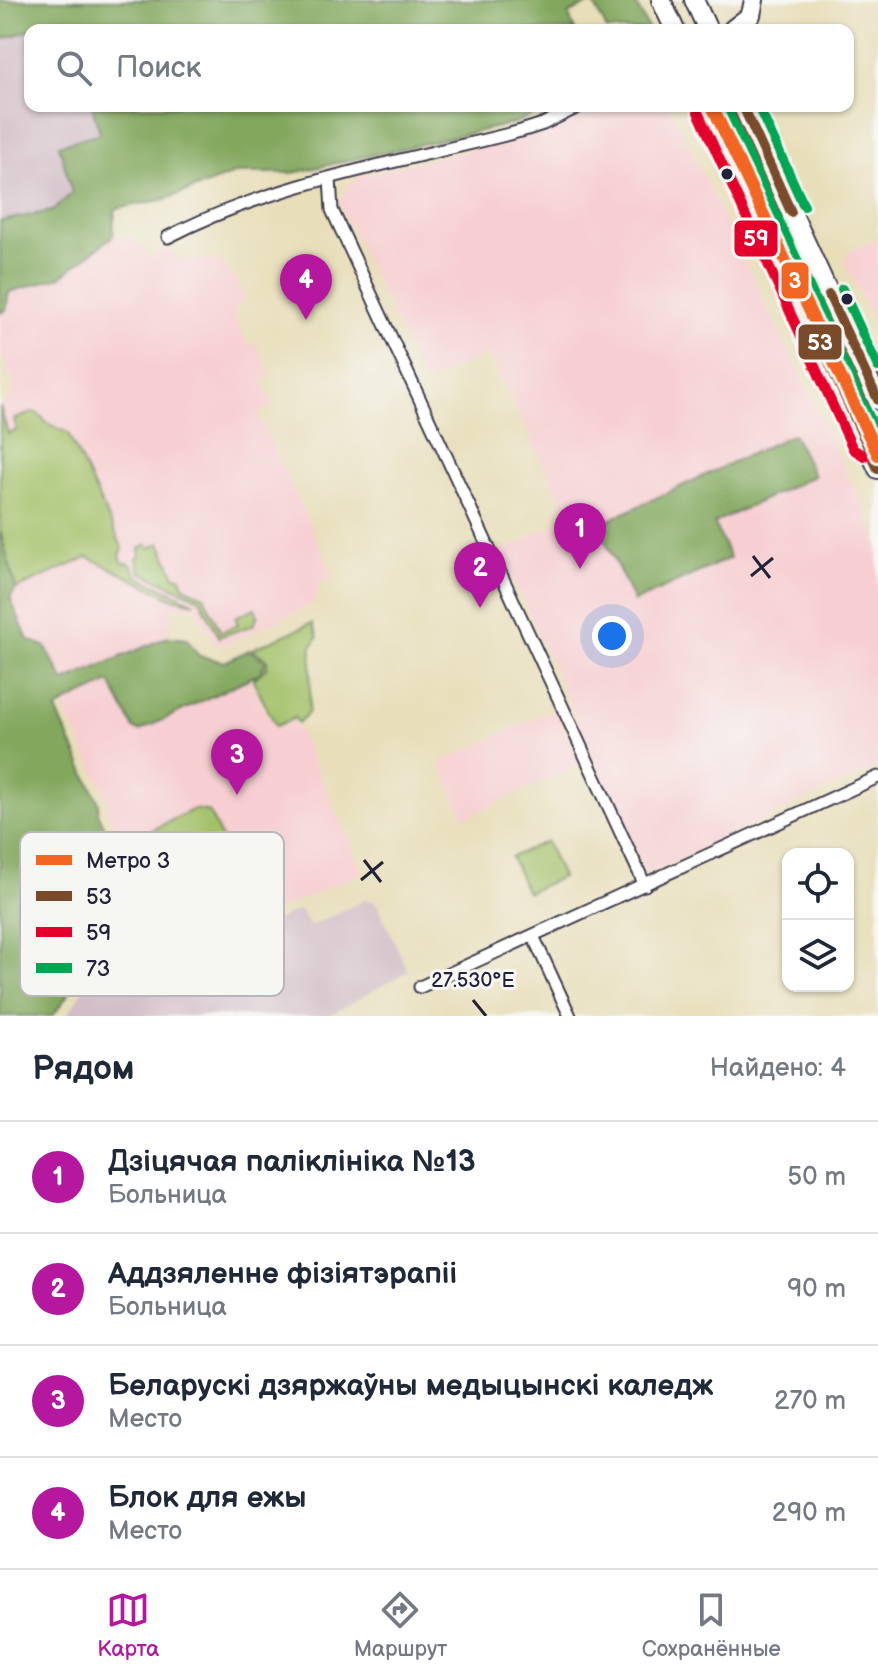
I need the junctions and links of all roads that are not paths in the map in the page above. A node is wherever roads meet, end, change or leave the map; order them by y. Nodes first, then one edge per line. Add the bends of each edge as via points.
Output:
1 (754, 0) edge
2 (739, 24) edge
3 (568, 112) edge
4 (714, 112) edge
5 (746, 112) edge
6 (330, 179) junction
7 (168, 237) dead end
8 (878, 400) edge
9 (878, 469) edge
10 (878, 777) edge
11 (645, 885) junction
12 (533, 936) junction
13 (420, 987) dead end
14 (570, 1016) edge

1 - 2 main road via 751,15
3 - 6 street via 521,131
4 - 9 main road
5 - 8 main road
6 - 7 street via 198,221
6 - 11 street via 332,210
10 - 11 street
11 - 12 street
12 - 13 street
12 - 14 street

